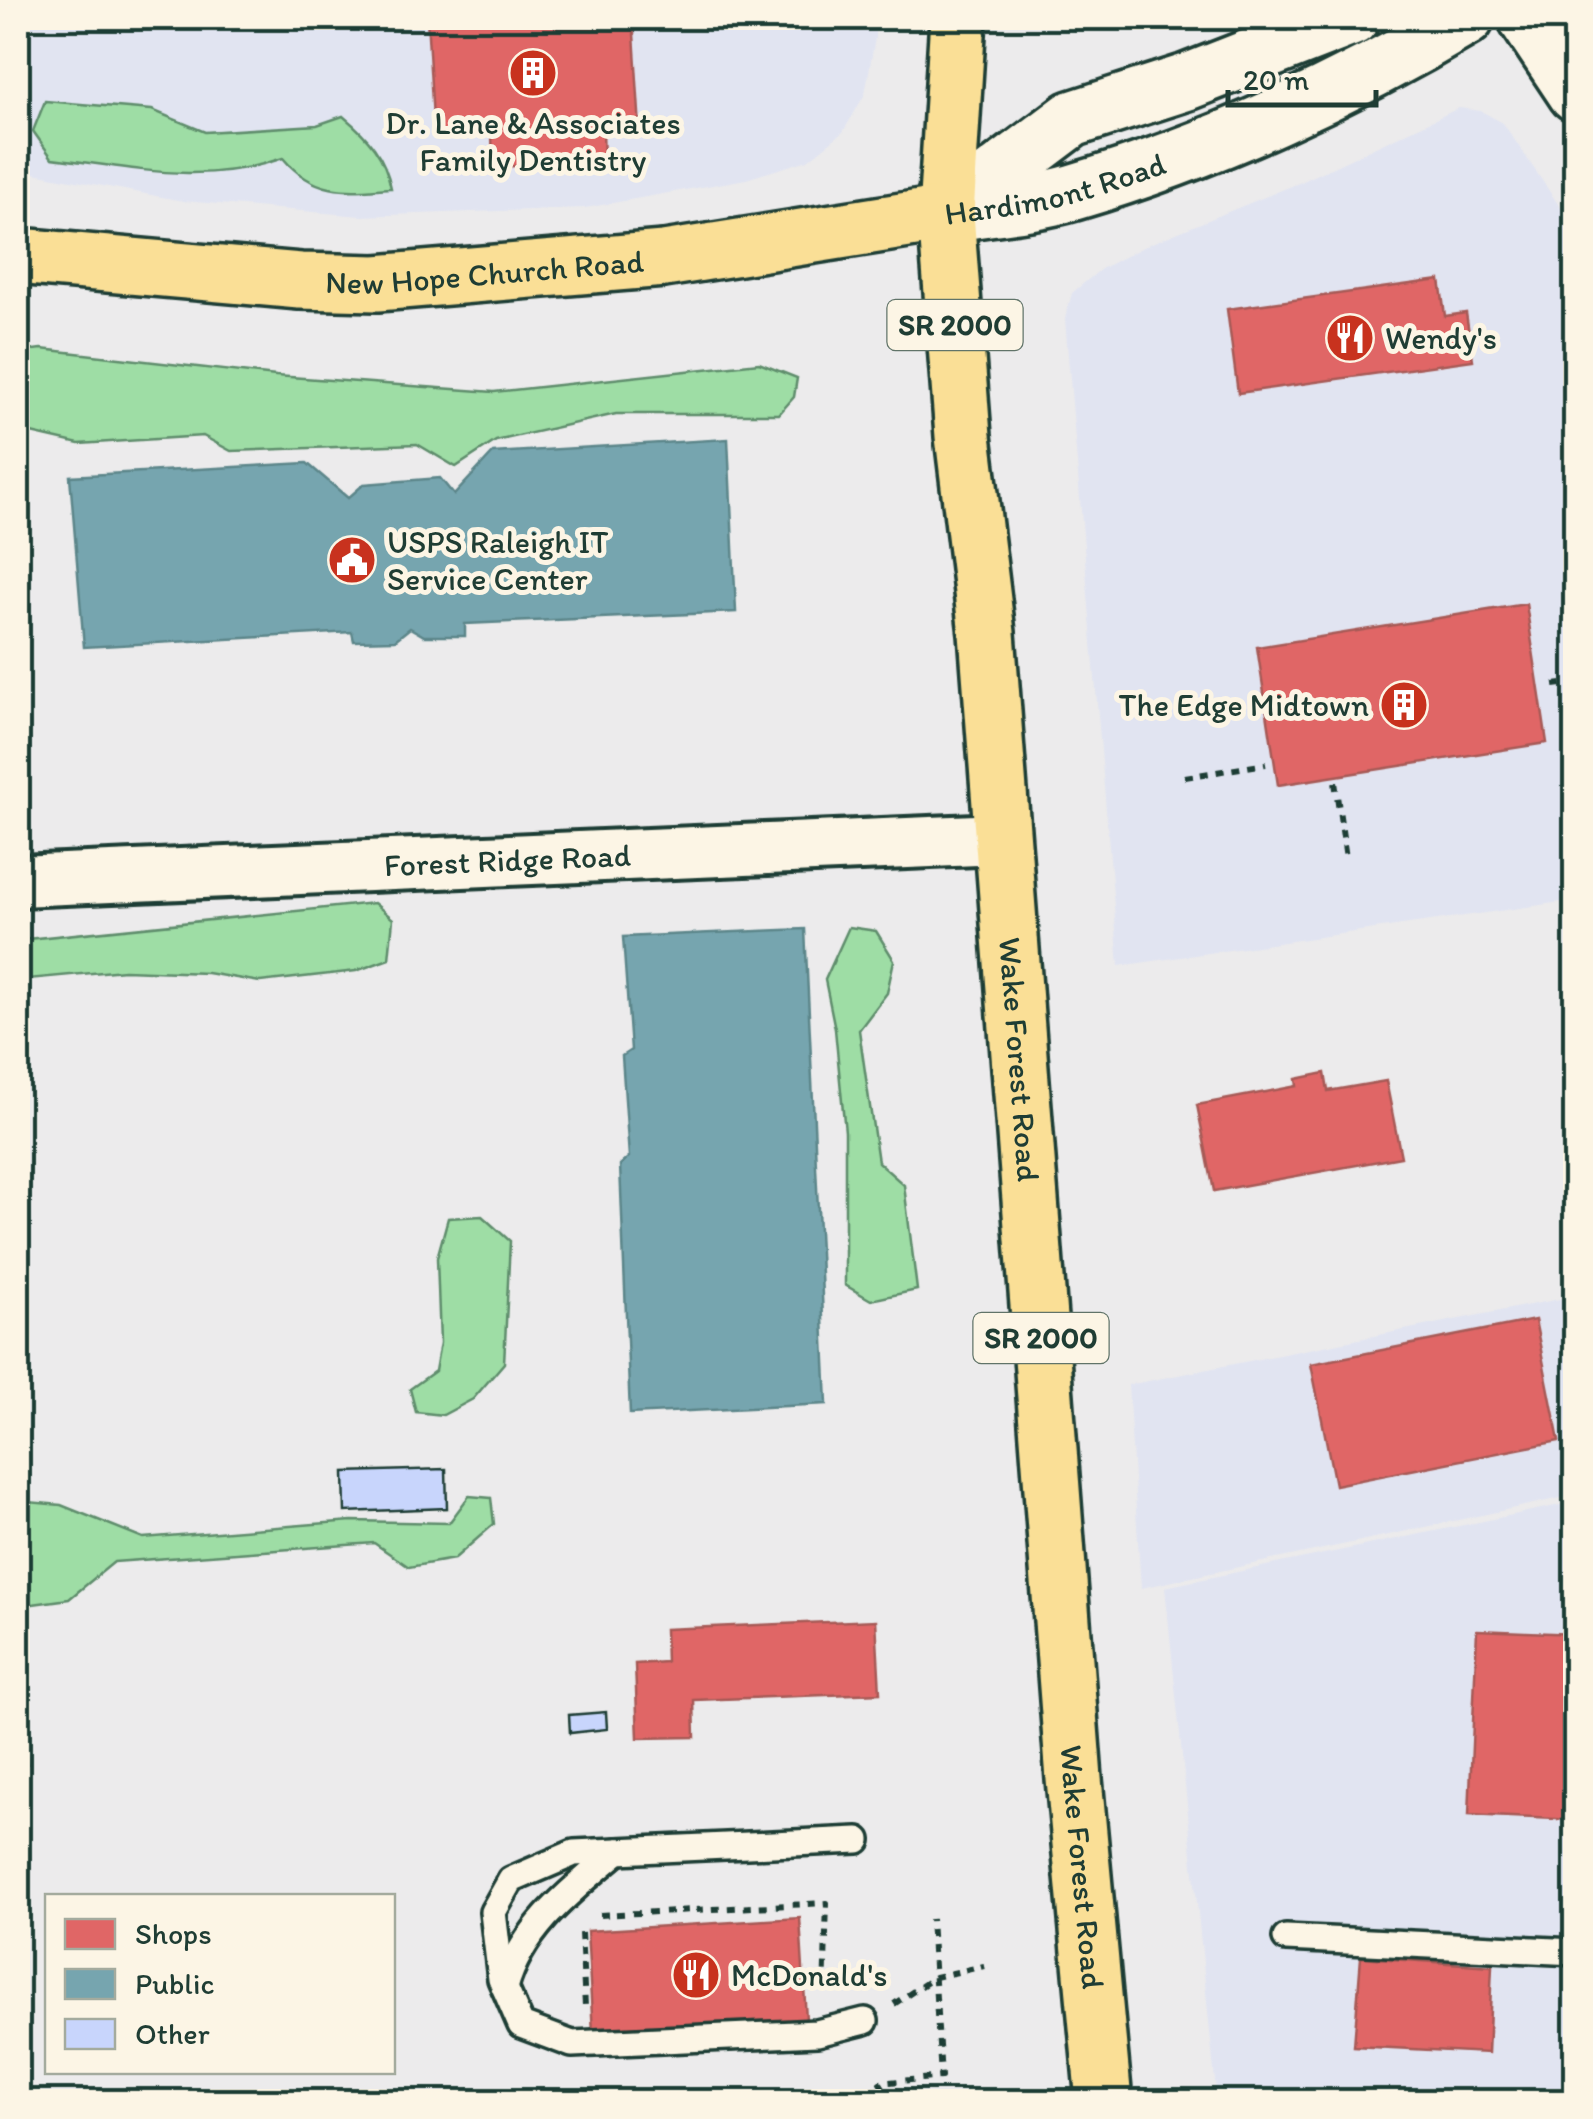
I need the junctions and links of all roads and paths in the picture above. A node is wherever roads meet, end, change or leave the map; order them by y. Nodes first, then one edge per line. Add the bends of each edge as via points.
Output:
1 (958, 18) edge
2 (1351, 18) edge
3 (1466, 18) edge
4 (1526, 18) edge
5 (1576, 92) edge
6 (946, 214) junction
7 (18, 256) edge
8 (1576, 682) edge
9 (1554, 686) dead end
10 (1266, 764) dead end
11 (1186, 777) dead end
12 (1335, 782) dead end
13 (1000, 838) junction
14 (1346, 858) dead end
15 (18, 882) edge
16 (858, 1840) dead end
17 (618, 1851) junction
18 (598, 1915) dead end
19 (580, 1916) dead end
20 (932, 1918) dead end
21 (1286, 1938) dead end
22 (1576, 1952) edge
23 (984, 1966) dead end
24 (935, 1976) junction
25 (504, 1988) junction
26 (823, 2006) dead end
27 (585, 2008) dead end
28 (872, 2012) joint
29 (892, 2102) edge
30 (1104, 2102) edge

1 - 6 main road, Wake Forest Road / SR 2000
2 - 6 street, Hardimont Road via 1072,120
3 - 6 street, Hardimont Road via 1298,104 1142,168 1071,193
4 - 5 street
6 - 7 main road, New Hope Church Road via 664,258 377,283
6 - 13 main road, Wake Forest Road / SR 2000
8 - 9 path
10 - 11 path
12 - 14 path
13 - 15 street, Forest Ridge Road
13 - 30 main road, Wake Forest Road / SR 2000
16 - 17 lane
17 - 25 lane via 546,1913
17 - 25 lane via 574,1853 511,1880 493,1912
18 - 26 path via 826,1903
19 - 27 path
20 - 24 path
21 - 22 lane
23 - 24 path
24 - 28 path
24 - 29 path via 941,2077 880,2082
25 - 28 lane via 521,2024 572,2044 817,2033

